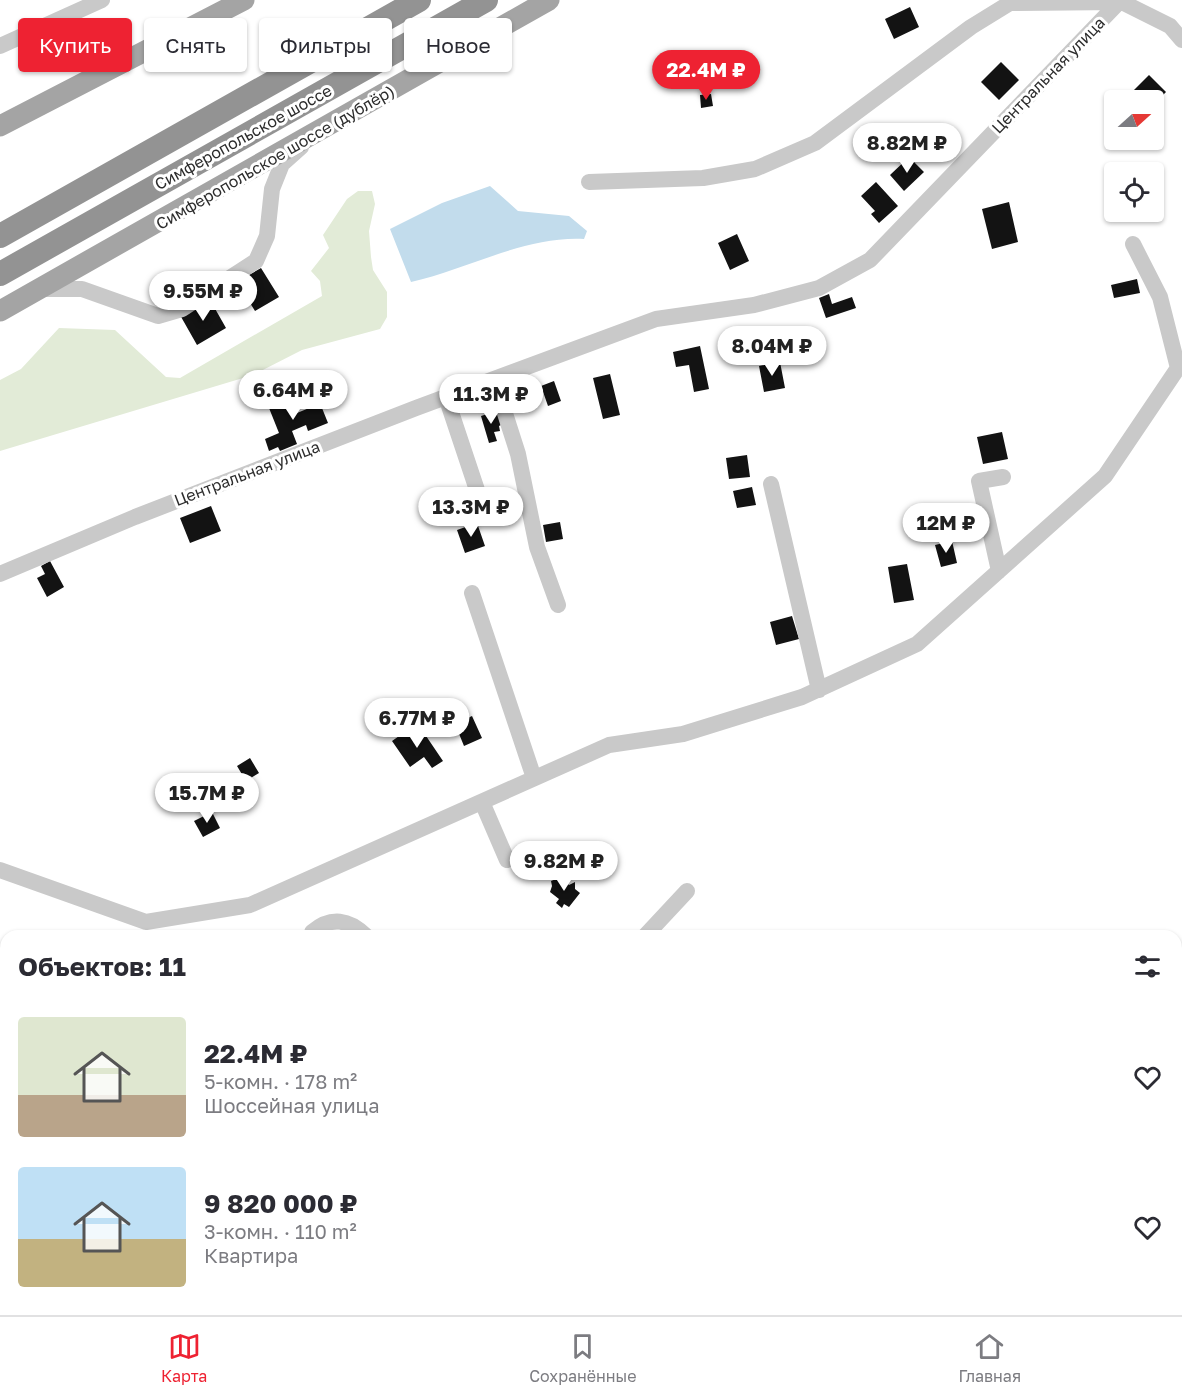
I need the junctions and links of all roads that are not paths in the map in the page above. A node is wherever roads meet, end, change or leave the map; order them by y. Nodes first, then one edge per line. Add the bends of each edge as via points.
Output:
1 (102, 0) edge
2 (244, 0) edge
3 (419, 0) edge
4 (486, 0) edge
5 (549, 0) edge
6 (1119, 1) edge
7 (1182, 40) edge
8 (0, 46) edge
9 (0, 126) edge
10 (312, 136) junction
11 (589, 182) dead end
12 (0, 236) edge
13 (1133, 244) dead end
14 (0, 274) edge
15 (41, 289) junction
16 (0, 312) edge
17 (1180, 365) edge
18 (494, 379) junction
19 (446, 397) junction
20 (1003, 477) dead end
21 (771, 484) dead end
22 (478, 493) dead end
23 (999, 571) junction
24 (0, 574) edge
25 (472, 593) dead end
26 (558, 605) dead end
27 (819, 690) junction
28 (534, 778) junction
29 (482, 802) junction
30 (507, 860) dead end
31 (0, 870) edge
32 (687, 891) dead end
33 (146, 922) junction
34 (152, 930) edge
35 (314, 930) edge
36 (360, 930) edge
37 (651, 930) edge

1 - 8 street
2 - 9 main road
3 - 12 highway, Симферопольское шоссе
4 - 14 highway, Симферопольское шоссе
5 - 10 main road, Симферопольское шоссе (дублёр)
6 - 7 street via 1170,26
6 - 11 street via 1010,3 971,27 815,143 755,169 703,178
6 - 18 street, Центральная улица via 870,260 819,288 754,305 656,319
10 - 15 main road, Симферопольское шоссе (дублёр)
10 - 15 street via 282,164 272,189 267,236 256,261 182,309 158,316 82,289
13 - 17 street via 1160,297
15 - 16 main road, Симферопольское шоссе (дублёр)
17 - 23 street via 1106,476
18 - 19 street, Центральная улица
18 - 26 street via 518,454 537,547
19 - 22 street
19 - 24 street, Центральная улица via 135,517
20 - 23 street via 979,481
21 - 27 street
23 - 27 street via 917,644
25 - 28 street
27 - 28 street via 683,734 609,745
28 - 29 street
29 - 30 street
29 - 33 street via 249,905
31 - 33 street
32 - 37 street
33 - 34 street
35 - 36 street via 322,924 343,920

